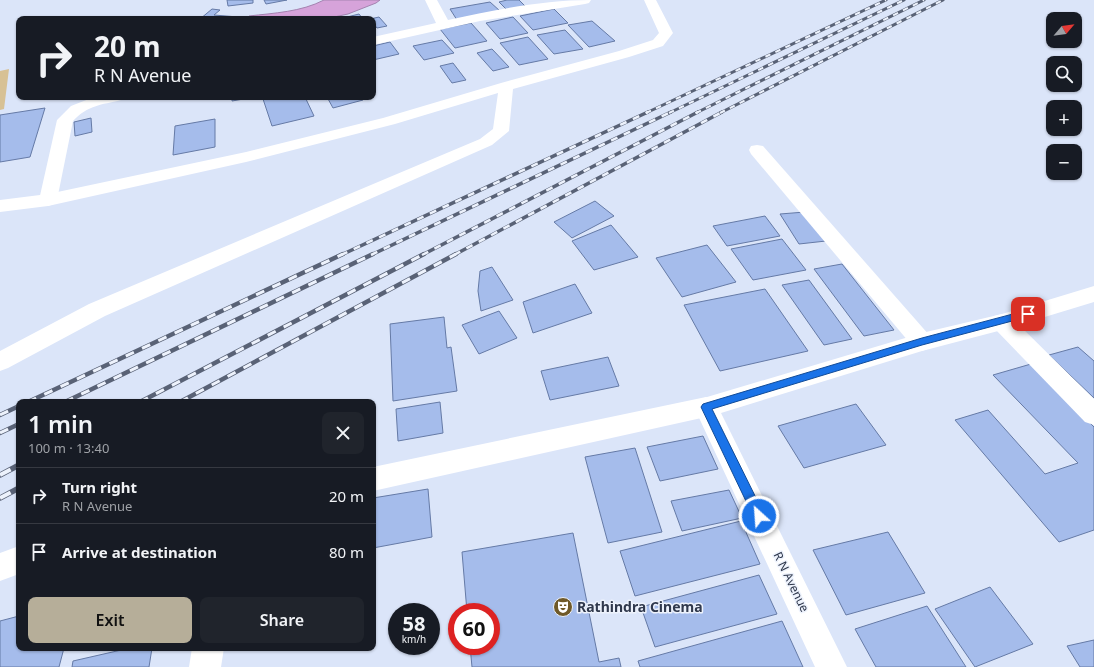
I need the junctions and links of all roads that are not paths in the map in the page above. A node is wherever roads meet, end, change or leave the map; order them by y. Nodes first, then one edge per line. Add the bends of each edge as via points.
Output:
1 (432, 0) edge
2 (585, 0) edge
3 (650, 0) edge
4 (537, 4) edge
5 (444, 25) junction
6 (376, 40) edge
7 (506, 86) junction
8 (102, 100) edge
9 (758, 150) dead end
10 (48, 200) junction
11 (0, 206) edge
12 (1094, 294) edge
13 (1002, 322) junction
14 (922, 342) junction
15 (0, 362) edge
16 (706, 407) junction
17 (1094, 415) edge
18 (376, 478) edge
19 (16, 561) edge
20 (0, 566) edge
21 (208, 651) edge
22 (205, 667) edge
23 (831, 667) edge

1 - 5 street
2 - 4 street
3 - 7 street via 666,33 658,43
4 - 5 street
5 - 6 street
7 - 10 street via 389,121 246,157
7 - 15 street via 501,131 486,142 96,310
8 - 10 street via 76,109 66,120
9 - 14 street
10 - 11 street
12 - 13 street
13 - 14 street
13 - 17 street
14 - 16 street
16 - 18 street
16 - 23 street, R N Avenue
19 - 20 street
21 - 22 street

